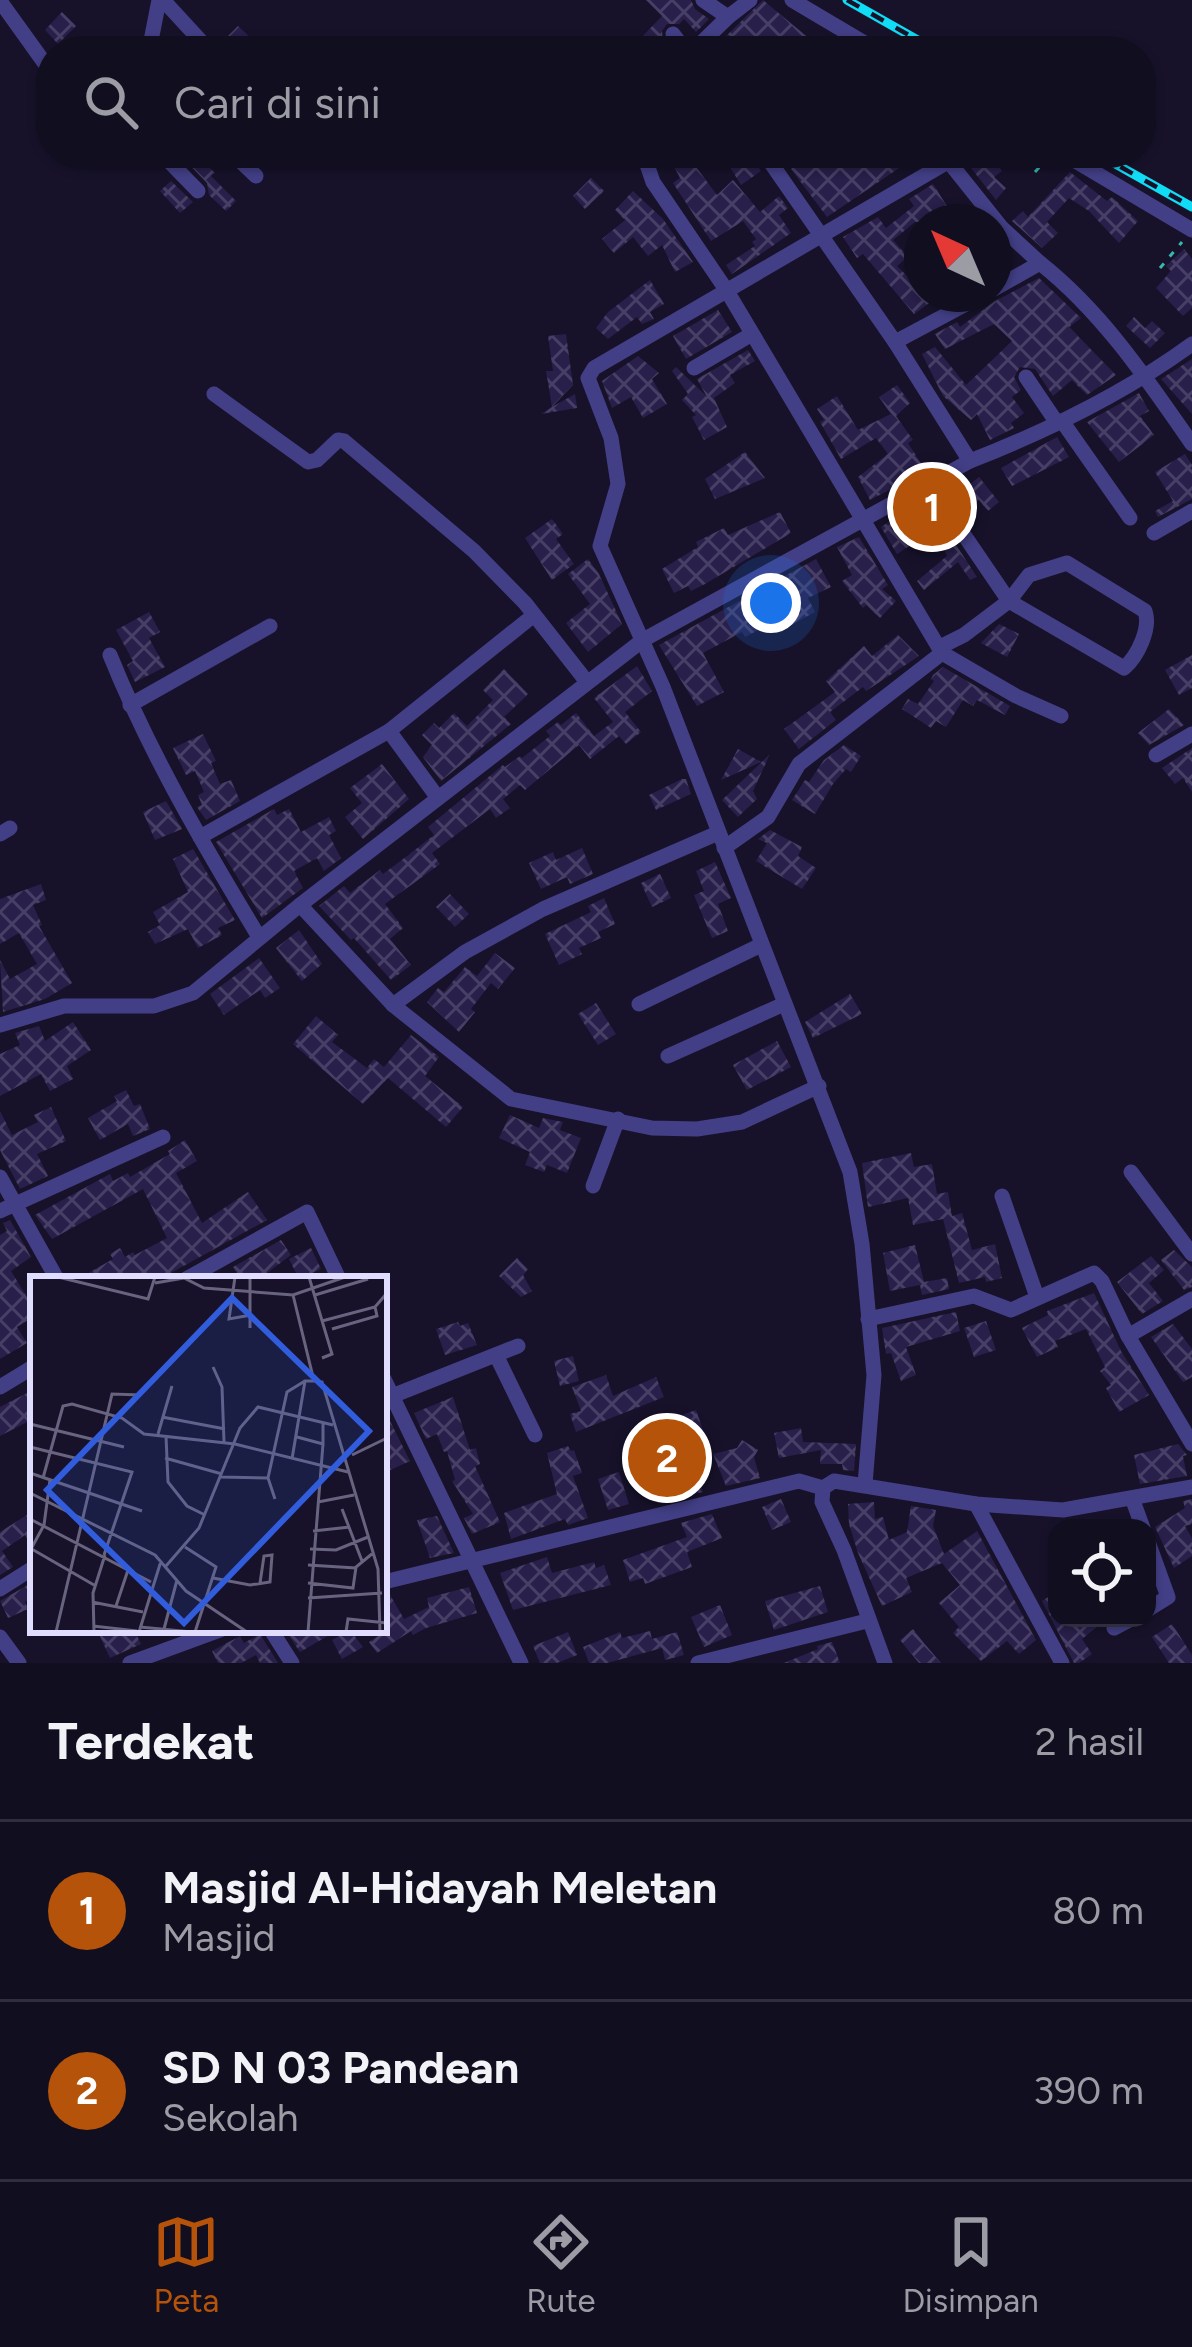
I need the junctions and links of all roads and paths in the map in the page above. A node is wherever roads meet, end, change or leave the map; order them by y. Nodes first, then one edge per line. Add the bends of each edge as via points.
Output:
1 (161, 0) edge
2 (703, 0) edge
3 (750, 0) edge
4 (791, 0) edge
5 (0, 2) edge
6 (728, 17) junction
7 (153, 36) edge
8 (196, 36) edge
9 (707, 36) edge
10 (852, 36) edge
11 (36, 51) edge
12 (176, 168) edge
13 (248, 168) edge
14 (648, 168) edge
15 (774, 168) edge
16 (937, 168) edge
17 (963, 168) edge
18 (1039, 168) edge
19 (1087, 168) edge
20 (1035, 172) dead end
21 (256, 176) dead end
22 (198, 191) dead end
23 (1192, 230) edge
24 (820, 236) junction
25 (1040, 263) junction
26 (1160, 268) dead end
27 (1012, 279) edge
28 (727, 290) junction
29 (952, 312) edge
30 (752, 334) junction
31 (896, 342) junction
32 (1192, 344) edge
33 (694, 368) dead end
34 (1026, 377) dead end
35 (1145, 377) junction
36 (214, 394) dead end
37 (1059, 422) junction
38 (1192, 444) edge
39 (970, 461) junction
40 (930, 484) junction
41 (1192, 511) edge
42 (1130, 518) dead end
43 (863, 523) junction
44 (1154, 533) dead end
45 (1010, 601) junction
46 (534, 615) junction
47 (270, 626) dead end
48 (643, 640) junction
49 (941, 650) junction
50 (110, 655) dead end
51 (587, 682) junction
52 (130, 705) junction
53 (1061, 716) dead end
54 (389, 731) junction
55 (1192, 734) edge
56 (1156, 755) dead end
57 (438, 797) junction
58 (200, 837) junction
59 (721, 841) junction
60 (300, 904) junction
61 (259, 937) junction
62 (760, 945) junction
63 (639, 1004) dead end
64 (784, 1004) junction
65 (393, 1005) junction
66 (0, 1025) edge
67 (668, 1056) dead end
68 (820, 1086) junction
69 (618, 1119) junction
70 (163, 1137) dead end
71 (1131, 1172) dead end
72 (0, 1178) edge
73 (593, 1186) dead end
74 (1002, 1196) dead end
75 (8, 1207) edge
76 (1192, 1254) edge
77 (55, 1276) edge
78 (191, 1276) edge
79 (338, 1276) edge
80 (1037, 1297) junction
81 (1192, 1299) edge
82 (868, 1319) junction
83 (1128, 1336) junction
84 (518, 1346) dead end
85 (496, 1354) junction
86 (30, 1369) edge
87 (0, 1387) edge
88 (388, 1397) edge
89 (535, 1435) dead end
90 (1192, 1444) edge
91 (865, 1484) junction
92 (1192, 1487) edge
93 (823, 1488) junction
94 (1132, 1498) junction
95 (976, 1504) junction
96 (1140, 1519) edge
97 (470, 1559) junction
98 (1156, 1564) edge
99 (30, 1570) edge
100 (387, 1581) edge
101 (0, 1589) edge
102 (1156, 1604) edge
103 (867, 1621) junction
104 (212, 1633) edge
105 (274, 1633) edge
106 (0, 1637) edge
107 (704, 1662) edge
108 (19, 1663) edge
109 (130, 1663) edge
110 (292, 1663) edge
111 (520, 1663) edge
112 (885, 1663) edge
113 (1062, 1663) edge

1 - 7 street
1 - 8 street
2 - 6 street
3 - 6 street
4 - 10 street
5 - 11 street
6 - 9 street
12 - 22 street
13 - 21 street
14 - 28 street
15 - 24 street
16 - 24 street
17 - 25 street via 1001,227
18 - 20 path
19 - 23 street
23 - 26 path
24 - 28 street
24 - 31 street
25 - 27 street
25 - 35 street
28 - 30 street
28 - 48 street via 589,374 618,484 600,546
29 - 31 street
30 - 33 street
30 - 43 street
31 - 39 street
32 - 35 street
34 - 37 street
35 - 37 street
35 - 38 street
36 - 46 street via 308,462 344,441 474,550
37 - 39 street
37 - 42 street
39 - 40 street
40 - 43 street
40 - 45 street
41 - 44 street
43 - 48 street
43 - 49 street
45 - 45 street via 1029,575 1067,562 1148,618 1124,668
45 - 49 street
46 - 51 street
46 - 54 street
47 - 52 street
48 - 51 street
48 - 59 street
49 - 53 street
49 - 59 street via 799,764 768,818
50 - 52 street
51 - 57 street
52 - 58 street
54 - 57 street
54 - 58 street
55 - 56 street
57 - 60 street
58 - 61 street
59 - 62 street
59 - 65 street via 543,909
60 - 61 street
60 - 65 street
61 - 66 street via 193,993 168,1003 64,1006
62 - 63 street
62 - 64 street
64 - 67 street
64 - 68 street
65 - 69 street via 511,1099
68 - 69 street via 742,1122 662,1130
68 - 82 street via 854,1193
69 - 73 street
70 - 75 street
71 - 76 street
72 - 75 street
74 - 80 street
75 - 77 street
78 - 79 street via 307,1212
80 - 82 street via 1011,1310 974,1296
80 - 83 street via 1096,1273
81 - 83 street
82 - 91 street via 874,1375
83 - 90 street
84 - 85 street
85 - 88 street
85 - 89 street
86 - 87 street
88 - 97 street
91 - 93 street
91 - 95 street
92 - 94 street
93 - 97 street via 799,1481 767,1487
93 - 103 street
94 - 95 street via 1063,1510
94 - 96 street
95 - 113 street
97 - 100 street
97 - 111 street
98 - 102 street via 1168,1597
99 - 101 street
103 - 107 street
103 - 112 street
104 - 109 street
105 - 110 street
106 - 108 street

